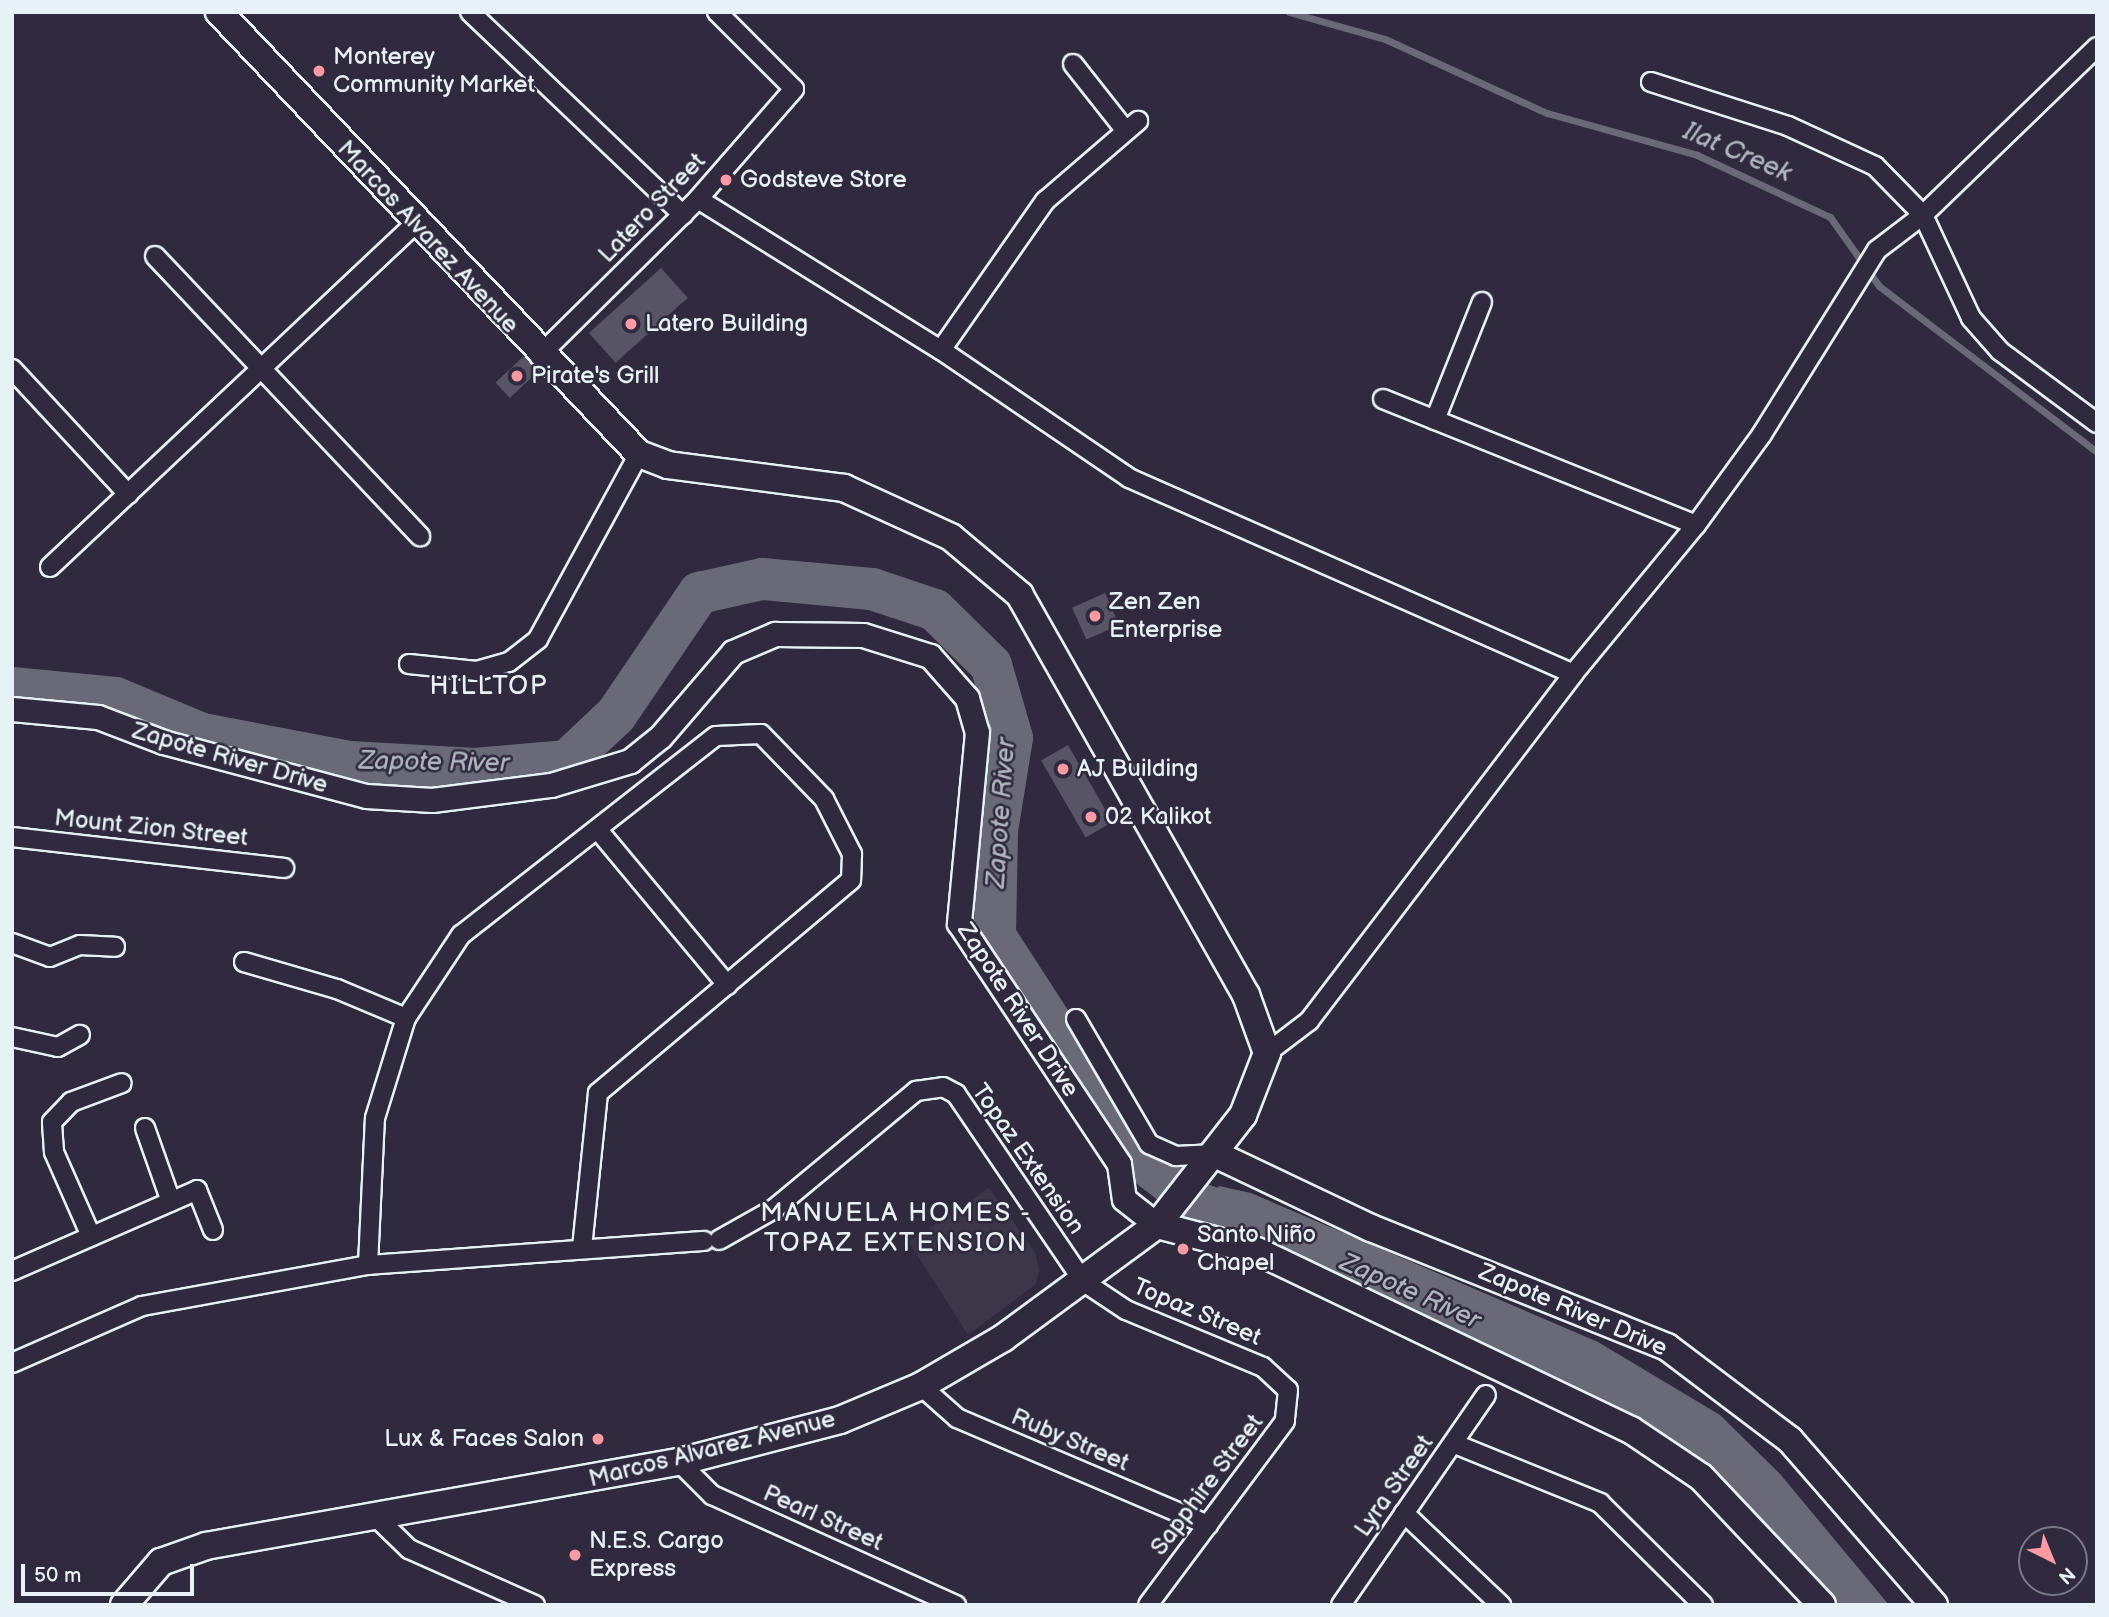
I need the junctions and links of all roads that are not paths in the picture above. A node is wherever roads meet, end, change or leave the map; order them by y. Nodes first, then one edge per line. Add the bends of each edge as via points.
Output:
1 (219, 12) edge
2 (470, 12) edge
3 (717, 12) edge
4 (2097, 47) edge
5 (1073, 64) dead end
6 (1651, 82) dead end
7 (698, 199) junction
8 (682, 215) junction
9 (1923, 215) junction
10 (416, 223) junction
11 (155, 256) dead end
12 (1482, 302) dead end
13 (941, 350) junction
14 (539, 356) junction
15 (263, 367) junction
16 (12, 369) edge
17 (1383, 399) dead end
18 (1435, 420) junction
19 (2097, 423) edge
20 (639, 454) junction
21 (128, 494) junction
22 (1696, 525) junction
23 (420, 536) dead end
24 (50, 567) dead end
25 (410, 664) dead end
26 (1573, 674) junction
27 (12, 709) edge
28 (598, 830) junction
29 (12, 837) edge
30 (285, 868) dead end
31 (12, 943) edge
32 (115, 947) dead end
33 (244, 962) dead end
34 (727, 985) junction
35 (407, 1018) junction
36 (1076, 1018) dead end
37 (80, 1035) dead end
38 (12, 1037) edge
39 (1267, 1053) junction
40 (122, 1083) dead end
41 (145, 1128) dead end
42 (1215, 1154) junction
43 (171, 1202) junction
44 (1163, 1218) junction
45 (213, 1230) dead end
46 (91, 1236) junction
47 (582, 1248) junction
48 (368, 1265) junction
49 (12, 1271) edge
50 (1084, 1282) junction
51 (12, 1363) edge
52 (921, 1386) junction
53 (1289, 1390) joint
54 (1486, 1395) dead end
55 (1455, 1444) junction
56 (679, 1462) junction
57 (1404, 1513) junction
58 (376, 1517) junction
59 (1208, 1525) junction
60 (126, 1604) edge
61 (535, 1605) edge
62 (956, 1605) edge
63 (1148, 1605) edge
64 (1341, 1605) edge
65 (1501, 1605) edge
66 (1703, 1605) edge
67 (1822, 1605) edge
68 (1934, 1605) edge

1 - 10 main road, Marcos Alvarez Avenue
2 - 8 street
3 - 7 street, Latero Street via 794,89
4 - 9 street
5 - 13 street via 1132,126 1045,201
6 - 9 street via 1788,126 1875,166
7 - 8 street, Latero Street
7 - 13 street
8 - 14 street, Latero Street
9 - 19 street via 1971,318 2017,365
9 - 22 street via 1877,250
10 - 14 main road, Marcos Alvarez Avenue
10 - 15 street
11 - 15 street
12 - 18 street
13 - 26 street via 1129,478 1192,510
14 - 20 main road, Marcos Alvarez Avenue
15 - 21 street
15 - 23 street
16 - 21 street
17 - 18 street
18 - 22 street
20 - 25 street via 538,639 509,662 477,671
20 - 39 main road, Marcos Alvarez Avenue via 690,469 844,488 905,513 986,563 1020,595 1246,995
21 - 24 street
22 - 26 street
26 - 39 street via 1309,1021
27 - 44 street, Zapote River Drive via 98,717 163,742 366,796 432,800 551,785 630,761 660,737 733,652 775,634 863,635 930,656 967,698 977,732 959,923 1119,1164 1124,1199
28 - 34 street
28 - 34 street via 697,749 731,731 761,734 777,745 824,799 852,854 851,880
28 - 35 street via 461,935
29 - 30 street, Mount Zion Street
31 - 32 street via 50,957 80,945
33 - 35 street via 337,989
34 - 47 street via 598,1093
35 - 48 street via 375,1118
36 - 42 street via 1149,1144 1176,1156
37 - 38 street via 58,1047
39 - 42 main road, Marcos Alvarez Avenue via 1243,1115
40 - 46 street via 71,1102 52,1122 54,1152
41 - 43 street
42 - 44 main road, Marcos Alvarez Avenue
42 - 68 main road, Zapote River Drive via 1371,1228 1667,1348 1790,1440
43 - 45 street via 197,1189
43 - 46 street
44 - 50 main road, Marcos Alvarez Avenue
44 - 67 main road, Zapote River Drive via 1257,1251 1630,1430 1708,1484
46 - 49 street
47 - 48 street
47 - 50 street, Topaz Extension via 711,1240 774,1209 916,1091 943,1087 967,1105
48 - 51 street via 142,1306
50 - 52 main road, Marcos Alvarez Avenue
50 - 53 street, Topaz Street via 1126,1310 1263,1367
52 - 56 main road, Marcos Alvarez Avenue via 840,1420
52 - 59 street, Ruby Street via 957,1418
53 - 59 street, Sapphire Street via 1285,1421
54 - 55 street, Lyra Street
55 - 57 street, Lyra Street
55 - 66 street via 1600,1503
56 - 58 main road, Marcos Alvarez Avenue
56 - 62 street, Pearl Street via 712,1495
57 - 64 street, Lyra Street
57 - 65 street
58 - 60 main road, Marcos Alvarez Avenue via 183,1552 142,1577
58 - 61 street via 409,1549
59 - 63 street, Sapphire Street

